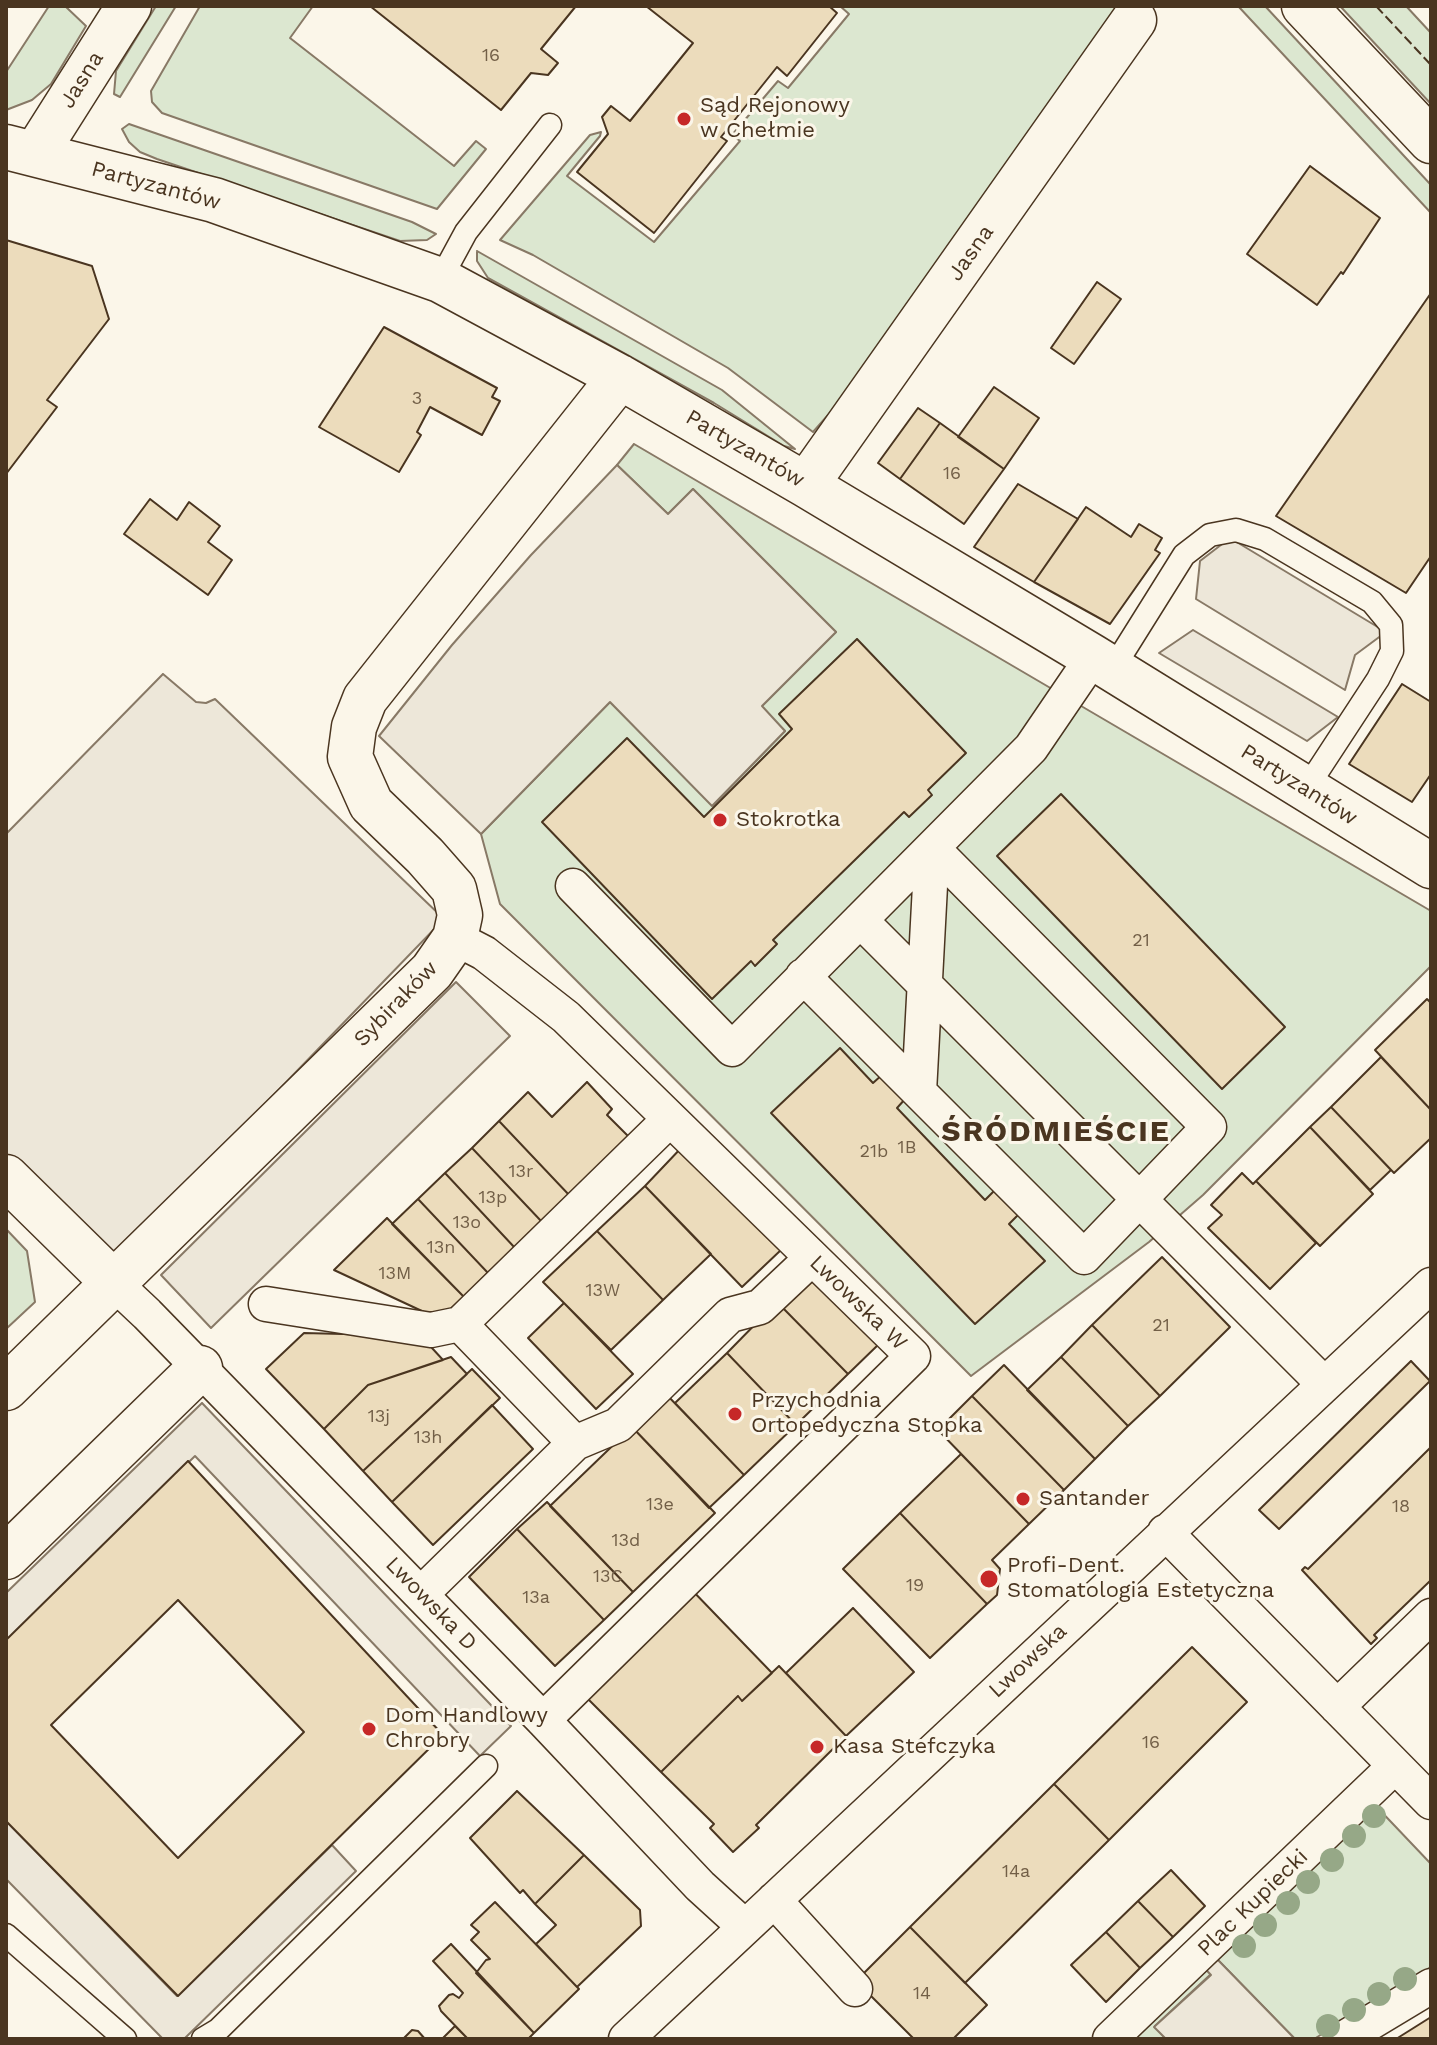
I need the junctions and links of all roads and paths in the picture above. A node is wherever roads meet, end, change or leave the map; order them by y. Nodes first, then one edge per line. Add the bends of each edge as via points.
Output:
1 (129, 6) edge
2 (1304, 6) edge
3 (1134, 20) dead end
4 (550, 125) dead end
5 (1431, 141) edge
6 (21, 150) edge
7 (440, 280) junction
8 (620, 377) junction
9 (806, 485) junction
10 (1102, 663) junction
11 (1306, 789) junction
12 (932, 848) junction
13 (1431, 866) edge
14 (573, 886) dead end
15 (860, 920) junction
16 (455, 938) junction
17 (803, 976) junction
18 (926, 986) junction
19 (919, 1092) junction
20 (670, 1119) junction
21 (6, 1177) edge
22 (1140, 1200) junction
23 (812, 1258) junction
24 (113, 1282) junction
25 (1431, 1285) edge
26 (266, 1304) dead end
27 (460, 1324) junction
28 (200, 1368) junction
29 (1323, 1383) junction
30 (6, 1388) edge
31 (575, 1443) junction
32 (1165, 1532) junction
33 (6, 1557) edge
34 (421, 1594) junction
35 (1431, 1616) edge
36 (1337, 1707) junction
37 (543, 1720) junction
38 (486, 1766) dead end
39 (1395, 1766) junction
40 (1431, 1802) edge
41 (774, 1900) junction
42 (745, 1927) junction
43 (6, 1935) edge
44 (1431, 1986) edge
45 (855, 1989) dead end
46 (125, 2039) edge
47 (203, 2039) edge
48 (626, 2039) edge
49 (1110, 2039) edge
50 (1343, 2039) edge

1 - 6 street, Jasna
2 - 5 street
3 - 9 street, Jasna
4 - 7 lane via 466,232
6 - 7 street, Partyzantów via 214,200
7 - 8 street, Partyzantów
8 - 9 street, Partyzantów
8 - 16 street via 365,699 354,727 350,757 371,804 454,889 460,915
9 - 10 street, Partyzantów
10 - 11 street, Partyzantów
10 - 11 lane via 1184,555 1210,535 1236,530 1265,539 1372,602 1391,625 1392,651
10 - 12 street via 1031,748
11 - 13 street, Partyzantów
12 - 15 street
12 - 18 street
12 - 22 street via 1209,1127
14 - 17 street via 732,1049
15 - 17 street
15 - 18 street
16 - 20 street, Lwowska W via 484,953 566,1017
16 - 24 street, Sybiraków via 432,971
17 - 19 street
18 - 19 street
18 - 22 street
19 - 22 street via 1084,1257
20 - 23 street, Lwowska W
20 - 27 street
21 - 24 street
22 - 29 street
23 - 31 street via 760,1307 730,1315 618,1425
23 - 37 street, Lwowska W via 913,1356
24 - 28 street, Lwowska D
24 - 30 street, Sybiraków
25 - 29 street, Lwowska
26 - 27 street via 431,1330
27 - 31 street
28 - 33 street
28 - 34 street, Lwowska D
29 - 32 street, Lwowska
31 - 34 street
32 - 36 street
32 - 41 street, Lwowska
34 - 37 street, Lwowska D
35 - 36 street
36 - 39 street
37 - 42 street, Lwowska D
38 - 47 lane
39 - 40 street
39 - 49 street, Plac Kupiecki
41 - 42 street, Lwowska
41 - 45 street
42 - 48 street, Lwowska
43 - 46 lane
44 - 50 street

